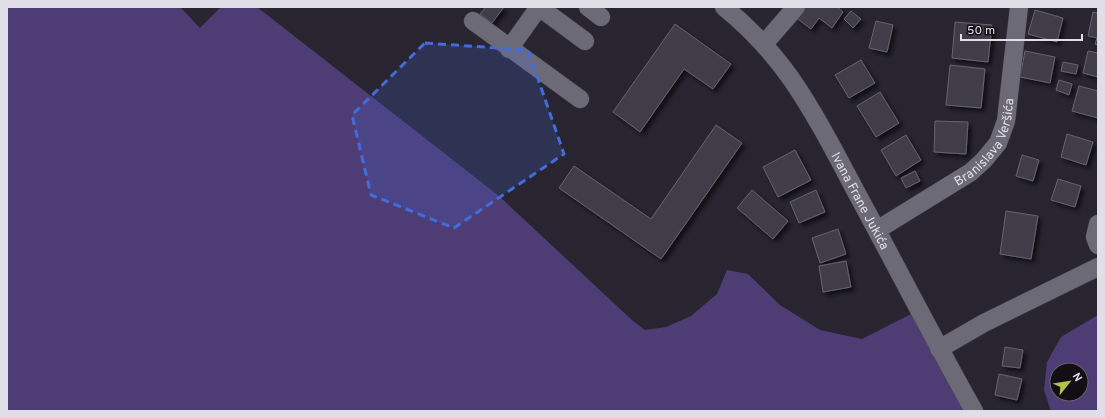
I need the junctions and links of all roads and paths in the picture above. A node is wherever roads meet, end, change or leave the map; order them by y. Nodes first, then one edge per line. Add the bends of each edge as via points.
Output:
1 (539, 7) edge
2 (724, 7) edge
3 (796, 7) edge
4 (1019, 7) edge
5 (473, 21) dead end
6 (585, 41) dead end
7 (764, 44) junction
8 (509, 49) junction
9 (580, 99) dead end
10 (1098, 224) edge
11 (877, 230) junction
12 (1098, 245) edge
13 (1098, 267) edge
14 (939, 349) junction
15 (974, 411) edge

1 - 6 street
1 - 8 street
2 - 7 street, Ivana Frane Jukića
3 - 7 street
4 - 11 street, Branislava Veršića via 1006,121 998,143 971,172
5 - 8 street
7 - 11 street, Ivana Frane Jukića via 816,118
8 - 9 street
10 - 12 street via 1095,237
11 - 14 street, Ivana Frane Jukića
13 - 14 street
14 - 15 street, Ivana Frane Jukića

